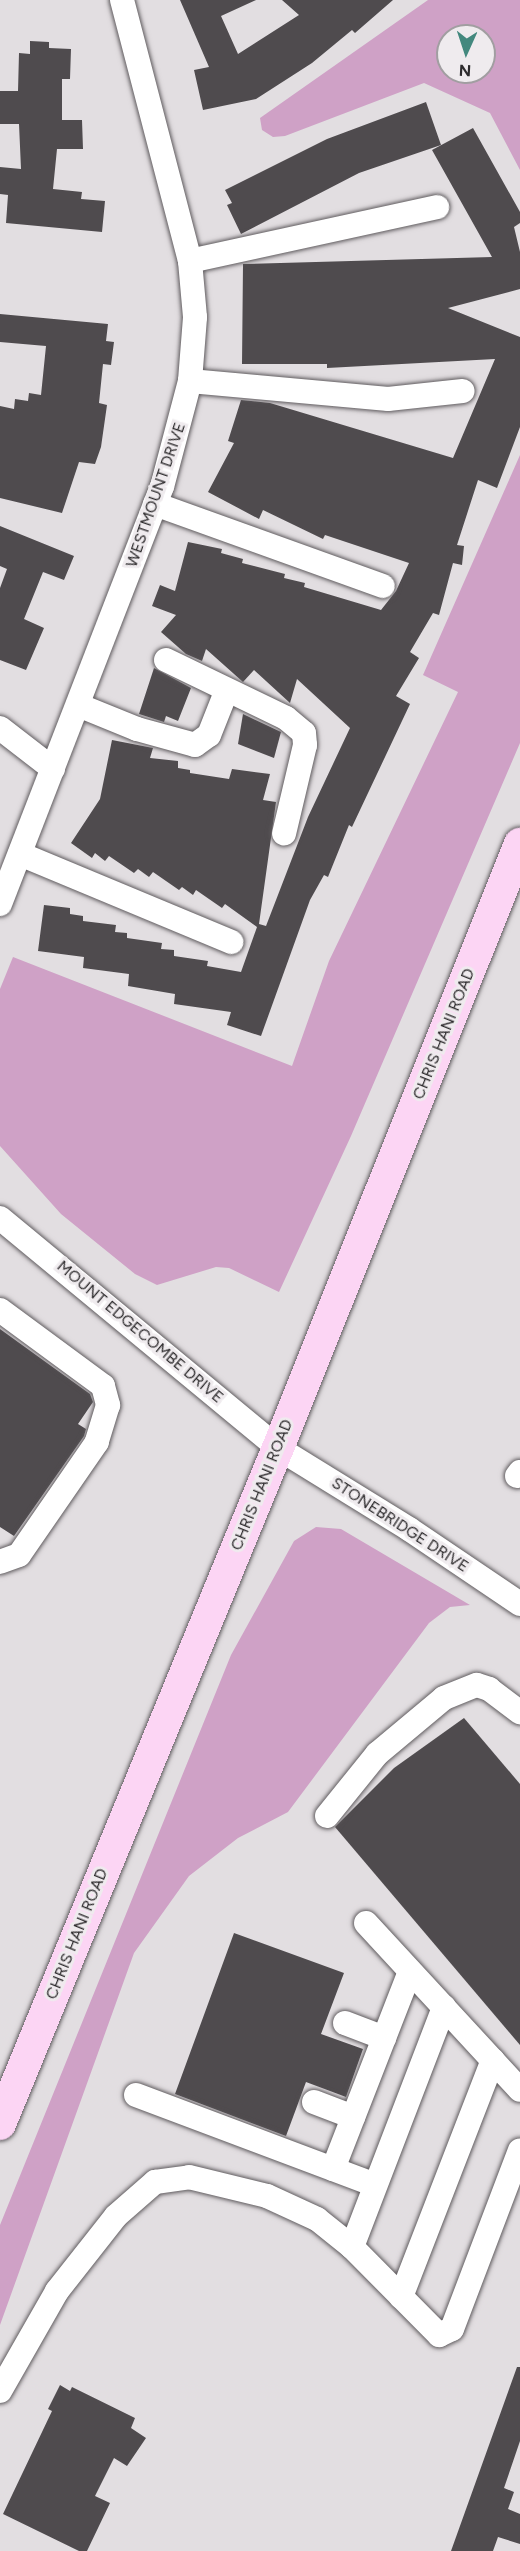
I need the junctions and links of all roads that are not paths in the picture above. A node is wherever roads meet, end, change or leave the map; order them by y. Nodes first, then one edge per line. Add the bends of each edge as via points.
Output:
1 (122, 0) edge
2 (437, 207) dead end
3 (190, 261) junction
4 (190, 381) junction
5 (462, 391) dead end
6 (155, 504) junction
7 (383, 586) dead end
8 (166, 660) dead end
9 (226, 692) junction
10 (78, 705) junction
11 (0, 728) edge
12 (53, 769) junction
13 (284, 834) dead end
14 (520, 844) edge
15 (20, 854) junction
16 (0, 904) edge
17 (231, 942) dead end
18 (0, 1218) edge
19 (0, 1310) edge
20 (278, 1448) junction
21 (0, 1562) edge
22 (520, 1604) edge
23 (520, 1712) edge
24 (327, 1816) dead end
25 (366, 1923) dead end
26 (410, 1971) junction
27 (444, 2007) junction
28 (345, 2024) dead end
29 (384, 2038) junction
30 (493, 2060) junction
31 (520, 2090) edge
32 (136, 2095) dead end
33 (314, 2102) dead end
34 (353, 2117) junction
35 (0, 2124) edge
36 (520, 2150) edge
37 (333, 2169) junction
38 (375, 2185) junction
39 (352, 2247) junction
40 (401, 2297) junction
41 (0, 2391) edge

1 - 3 street, WESTMOUNT DRIVE
2 - 3 street
3 - 4 street, WESTMOUNT DRIVE via 195,317
4 - 5 street via 388,399
4 - 6 street, WESTMOUNT DRIVE via 180,432
6 - 7 street
6 - 10 street, WESTMOUNT DRIVE
8 - 9 street
9 - 10 street via 209,735 195,745 137,729
9 - 13 street via 286,718 304,734 305,746
10 - 12 street, WESTMOUNT DRIVE
11 - 12 street
12 - 15 street, WESTMOUNT DRIVE
14 - 20 main road, CHRIS HANI ROAD
15 - 16 street, WESTMOUNT DRIVE
15 - 17 street
18 - 20 street, MOUNT EDGECOMBE DRIVE
19 - 21 street via 103,1386 108,1405 97,1442 19,1555
20 - 22 street, STONEBRIDGE DRIVE
20 - 35 main road, CHRIS HANI ROAD
23 - 24 street via 477,1685 444,1698 377,1754
25 - 26 street
26 - 27 street
26 - 29 street
27 - 30 street
27 - 38 street
28 - 29 street
29 - 34 street
30 - 31 street
30 - 40 street
32 - 37 street
33 - 34 street
34 - 37 street
36 - 40 street via 452,2329 439,2335
37 - 38 street
38 - 39 street
39 - 40 street
39 - 41 street via 317,2219 267,2196 189,2177 155,2182 116,2216 57,2291

